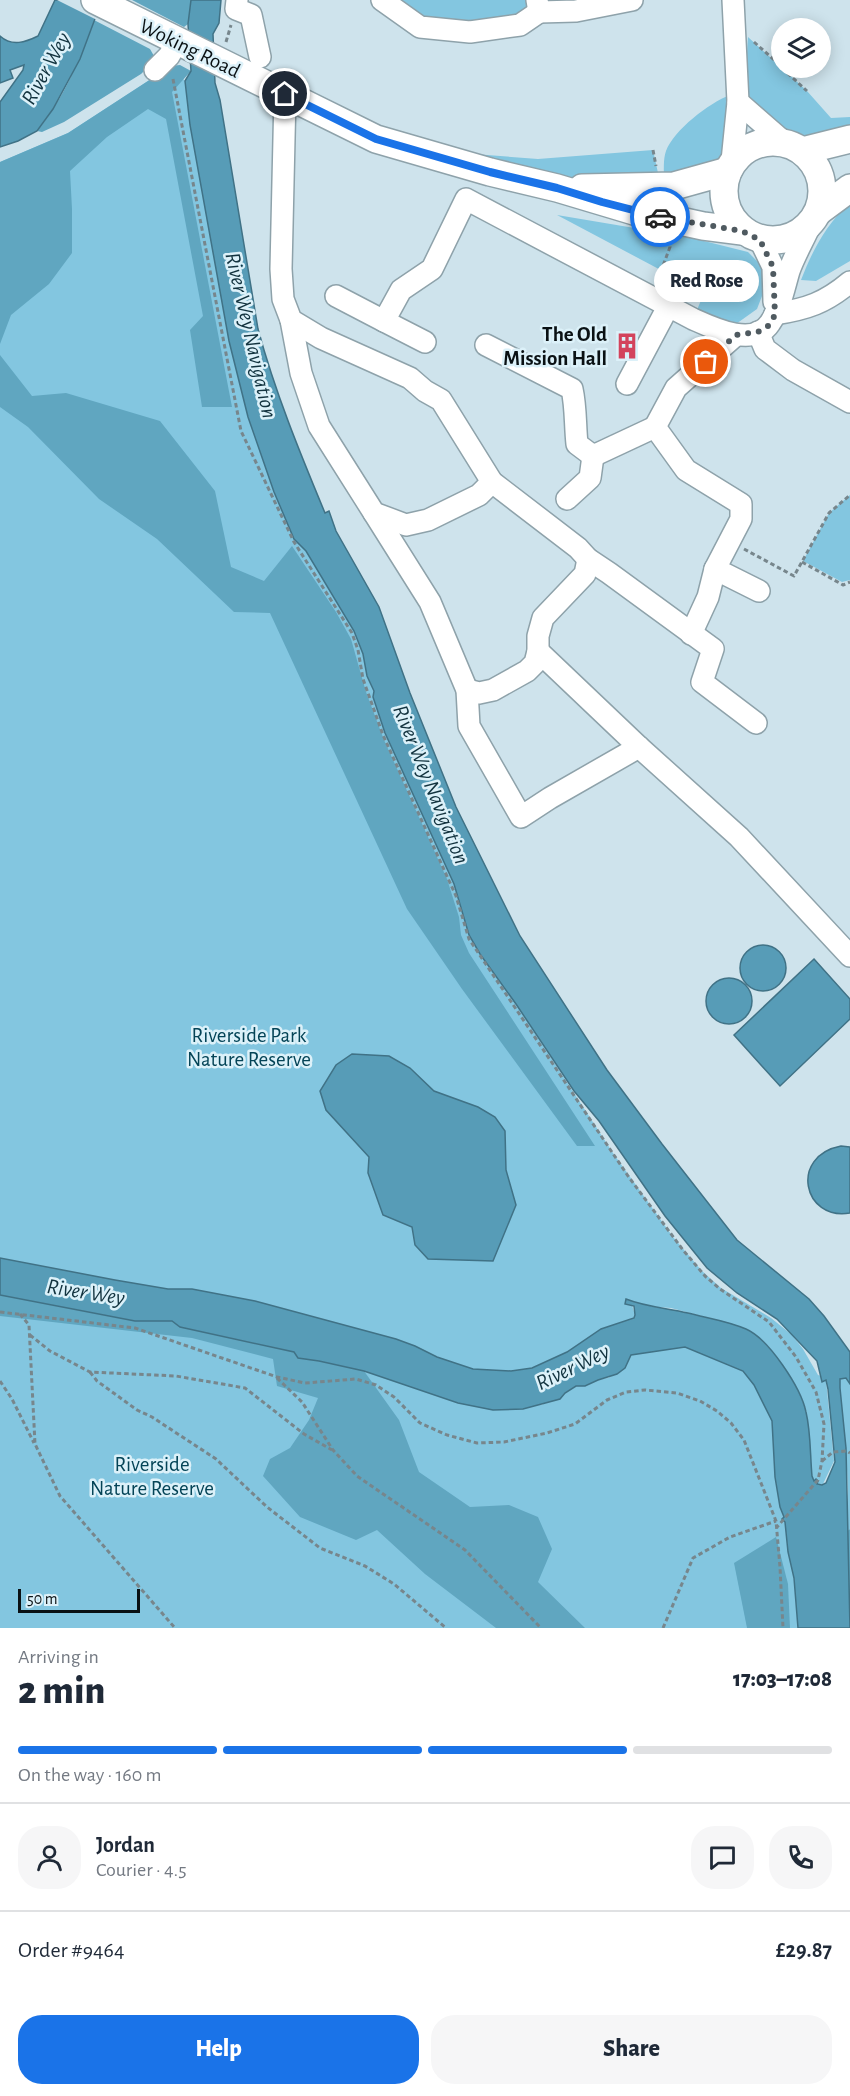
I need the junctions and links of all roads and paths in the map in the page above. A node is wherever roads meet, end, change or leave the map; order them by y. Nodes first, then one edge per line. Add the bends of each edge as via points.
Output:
1 (382, 0) edge
2 (632, 0) edge
3 (733, 0) edge
4 (104, 4) edge
5 (236, 4) edge
6 (538, 6) edge
7 (734, 24) junction
8 (181, 43) junction
9 (222, 57) junction
10 (260, 57) dead end
11 (771, 57) edge
12 (155, 70) dead end
13 (793, 78) edge
14 (176, 91) dead end
15 (807, 91) dead end
16 (285, 94) junction
17 (738, 102) junction
18 (850, 139) edge
19 (793, 147) junction
20 (652, 150) dead end
21 (730, 166) junction
22 (658, 173) dead end
23 (557, 188) junction
24 (850, 188) edge
25 (816, 216) junction
26 (664, 232) dead end
27 (751, 235) junction
28 (850, 282) edge
29 (336, 296) dead end
30 (660, 301) junction
31 (775, 315) junction
32 (291, 320) junction
33 (384, 321) junction
34 (758, 332) junction
35 (736, 335) junction
36 (425, 342) dead end
37 (486, 345) dead end
38 (627, 384) dead end
39 (850, 402) edge
40 (654, 427) junction
41 (593, 456) junction
42 (492, 482) junction
43 (850, 495) edge
44 (567, 499) dead end
45 (374, 513) junction
46 (731, 542) junction
47 (588, 559) junction
48 (802, 562) junction
49 (716, 569) junction
50 (850, 582) edge
51 (759, 591) dead end
52 (692, 634) junction
53 (538, 651) junction
54 (467, 690) junction
55 (756, 723) dead end
56 (639, 747) junction
57 (850, 956) edge
58 (0, 1312) edge
59 (20, 1314) junction
60 (30, 1335) junction
61 (90, 1372) junction
62 (277, 1377) junction
63 (0, 1381) edge
64 (35, 1444) junction
65 (333, 1450) junction
66 (848, 1452) edge
67 (822, 1461) junction
68 (776, 1521) junction
69 (777, 1527) junction
70 (175, 1628) edge
71 (446, 1628) edge
72 (542, 1628) edge
73 (663, 1628) edge
74 (783, 1628) edge

1 - 6 street via 420,27 470,32 520,25
2 - 6 street via 576,11
3 - 7 street
4 - 8 main road, Woking Road
5 - 9 path
5 - 10 street via 250,15
7 - 11 path
7 - 17 street
8 - 9 main road, Woking Road
8 - 12 street
9 - 16 main road, Woking Road
13 - 15 path
14 - 67 path via 242,431 294,542 352,633 383,735 456,896 469,939 628,1176 683,1250 720,1289 769,1322 796,1357 816,1392 824,1424
16 - 23 main road, Woking Road via 376,139
16 - 32 street via 281,269 283,299
17 - 19 street
17 - 21 street
18 - 19 main road
19 - 21 main road via 765,142 747,148
19 - 25 main road via 815,165 822,184
20 - 22 path
21 - 23 main road, Woking Road via 674,186
21 - 27 main road via 723,198 729,217
23 - 27 main road, Woking Road via 634,211
24 - 25 main road
25 - 27 main road via 798,234 780,241
25 - 31 street via 791,267
26 - 30 path via 670,247
27 - 31 street via 773,267
28 - 31 street via 819,304
29 - 33 street
30 - 33 street via 466,199 432,269 401,290
30 - 35 street via 714,329
30 - 38 street
31 - 34 street
32 - 42 street via 321,338 410,378 441,400
32 - 45 street via 301,373 319,426
33 - 36 street
34 - 35 street
34 - 39 street via 765,349 793,370
35 - 40 street via 676,388
37 - 41 street via 572,388 577,444
40 - 41 street
40 - 46 street via 686,470 741,504 741,519
41 - 44 street via 590,478
42 - 45 street via 479,495 428,520 406,525
42 - 47 street
43 - 48 path via 829,513
45 - 54 street via 430,602
46 - 48 path via 794,576
46 - 49 street
47 - 52 street
47 - 53 street via 585,574 543,618
48 - 50 path via 843,585
49 - 51 street
49 - 52 street
52 - 55 street via 713,649 702,682
53 - 54 street via 528,671 493,690
53 - 56 street
54 - 56 street via 470,726 521,817
56 - 57 street via 739,837
58 - 59 path
59 - 60 path via 29,1325
59 - 62 path via 135,1328
60 - 61 path via 50,1351
60 - 64 path
61 - 65 path via 176,1376 244,1388 304,1434
61 - 71 path via 137,1410 216,1459 267,1507 320,1548 365,1566 394,1584
62 - 65 path via 302,1402
62 - 68 path via 304,1383 356,1379 376,1385 420,1423 477,1443 504,1442 574,1424 626,1392 676,1393 700,1401 731,1423 744,1440
63 - 64 path
64 - 70 path via 60,1496
65 - 72 path via 357,1476 465,1550
66 - 67 path via 833,1452
67 - 69 path via 818,1480
68 - 69 path
68 - 73 path via 730,1537 693,1558
69 - 74 path

